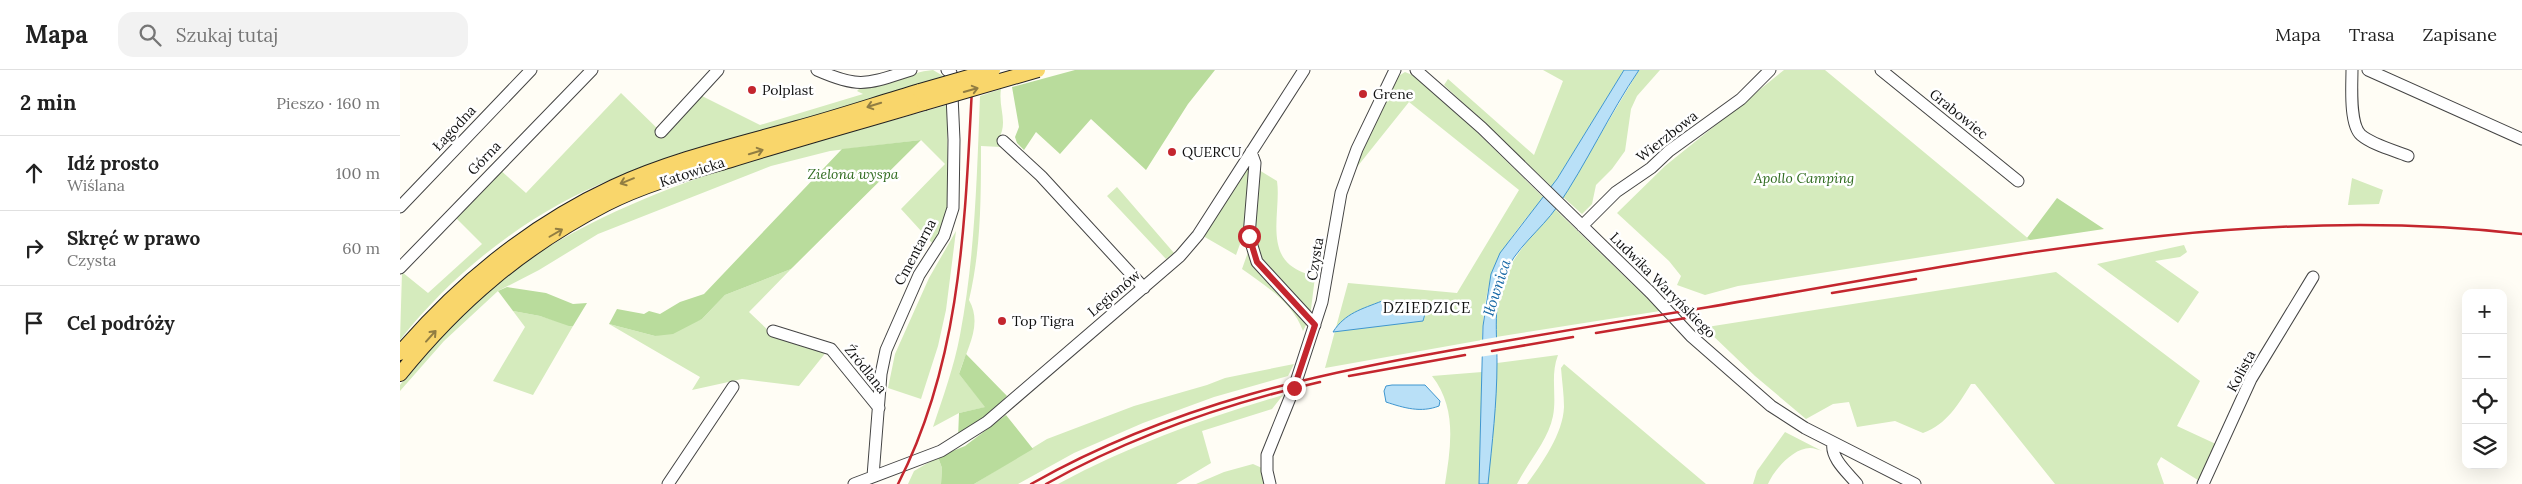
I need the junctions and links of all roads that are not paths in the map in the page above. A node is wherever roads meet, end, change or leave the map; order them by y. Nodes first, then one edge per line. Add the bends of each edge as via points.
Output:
1 (531, 70) edge
2 (592, 70) edge
3 (718, 70) edge
4 (911, 70) edge
5 (946, 70) edge
6 (993, 70) edge
7 (1038, 70) edge
8 (1304, 70) edge
9 (1395, 70) edge
10 (1416, 70) edge
11 (1770, 70) edge
12 (1881, 70) edge
13 (2352, 70) edge
14 (2368, 70) edge
15 (819, 71) edge
16 (922, 97) junction
17 (661, 132) dead end
18 (2522, 139) edge
19 (1003, 141) dead end
20 (1251, 152) junction
21 (2408, 156) dead end
22 (2018, 181) dead end
23 (400, 207) edge
24 (1582, 226) junction
25 (400, 268) edge
26 (2314, 278) dead end
27 (1144, 288) junction
28 (1315, 325) junction
29 (773, 331) dead end
30 (400, 353) edge
31 (400, 374) edge
32 (733, 387) dead end
33 (879, 408) junction
34 (1833, 443) junction
35 (873, 476) junction
36 (668, 484) edge
37 (854, 484) edge
38 (1270, 484) edge
39 (1857, 484) edge
40 (1914, 484) edge
41 (2204, 484) edge

1 - 23 street, Łagodna
2 - 25 street, Górna
3 - 17 street
4 - 15 street via 863,84
5 - 33 street, Cmentarna via 951,73 954,128 952,208 944,236 919,275 886,350
6 - 16 main road, Katowicka, bridge
16 -> 7 main road, Katowicka, bridge
8 - 20 street, Legionów
9 - 28 street, Czysta via 1357,148 1341,193 1328,278
10 - 24 street, Ludwika Waryńskiego via 1482,128
11 - 24 street, Wierzbowa via 1741,99 1616,192
12 - 22 street, Grabowiec
13 - 21 street via 2355,125 2360,134
14 - 18 street
16 -> 30 main road, Katowicka via 689,159 614,186 550,221 504,252 431,317
31 -> 16 main road, Katowicka via 428,339 481,287 551,235 608,204 693,171
19 - 27 street via 1041,176
20 - 27 street, Legionów via 1198,235
20 - 28 street via 1255,163 1249,236 1257,262
24 - 34 street, Ludwika Waryńskiego via 1686,332 1740,380 1771,406
26 - 41 street, Kolista via 2252,379
27 - 35 street, Legionów via 980,428 941,451
28 - 38 street, Czysta via 1267,455
29 - 33 street, Źródlana via 831,349
32 - 36 street
33 - 35 street, Cmentarna
34 - 39 street via 1834,456
34 - 40 street, Ludwika Waryńskiego
35 - 37 street, Legionów

